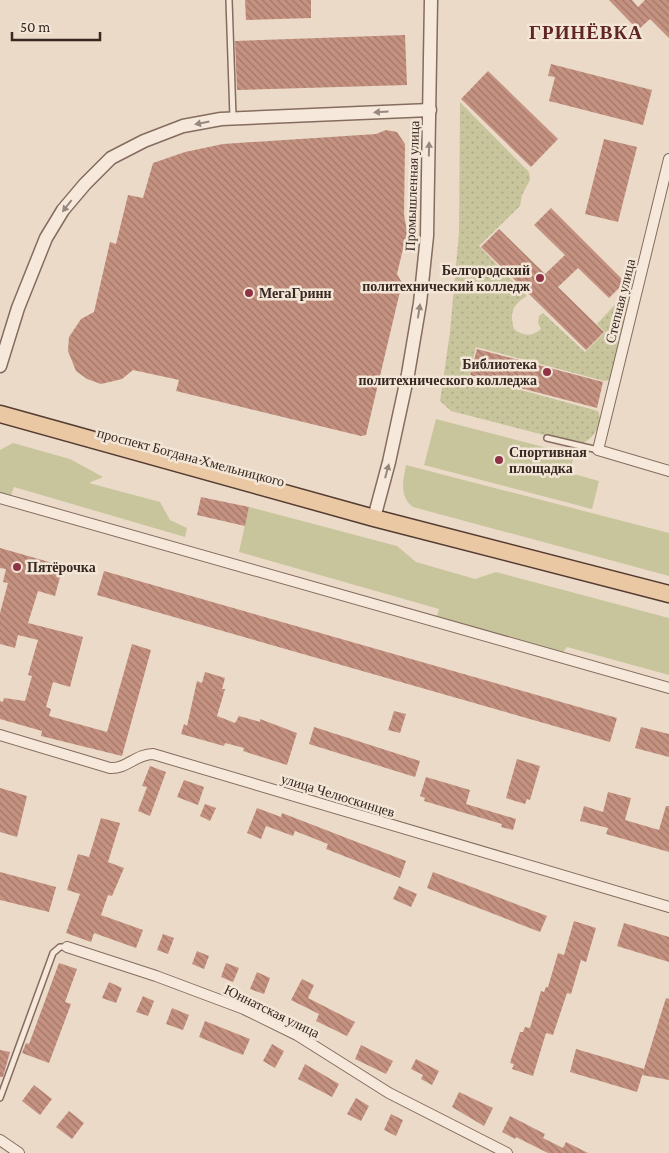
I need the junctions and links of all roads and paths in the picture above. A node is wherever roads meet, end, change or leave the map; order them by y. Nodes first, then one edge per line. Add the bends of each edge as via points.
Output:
1 (229, 0) edge
2 (431, 0) edge
3 (430, 110) junction
4 (234, 118) junction
5 (669, 159) edge
6 (664, 199) edge
7 (4, 341) edge
8 (0, 366) edge
9 (0, 405) edge
10 (0, 414) edge
11 (547, 438) dead end
12 (598, 450) junction
13 (669, 471) edge
14 (0, 498) edge
15 (374, 518) junction
16 (669, 594) edge
17 (669, 688) edge
18 (0, 735) edge
19 (669, 907) edge
20 (67, 947) joint
21 (0, 1098) edge
22 (0, 1140) edge
23 (19, 1153) edge
24 (507, 1153) edge

1 - 4 lane
2 - 3 street, Промышленная улица
3 -> 4 street
15 -> 3 street, Промышленная улица via 408,374 420,303 427,236
4 -> 7 street via 183,126 144,141 112,158 85,184 63,210 46,238
5 - 6 street, Степная улица
6 - 12 street, Степная улица
7 - 8 street
9 - 15 main road, проспект Богдана Хмельницкого via 368,505
10 - 15 main road, проспект Богдана Хмельницкого
11 - 12 lane
12 - 13 street
14 - 17 street
15 - 16 main road, проспект Богдана Хмельницкого
18 - 19 street, улица Челюскинцев via 110,768 123,767 141,756 153,754
20 - 21 lane via 60,947 53,953
20 - 24 street, Юннатская улица via 244,1009 297,1035 390,1093
22 - 23 street

